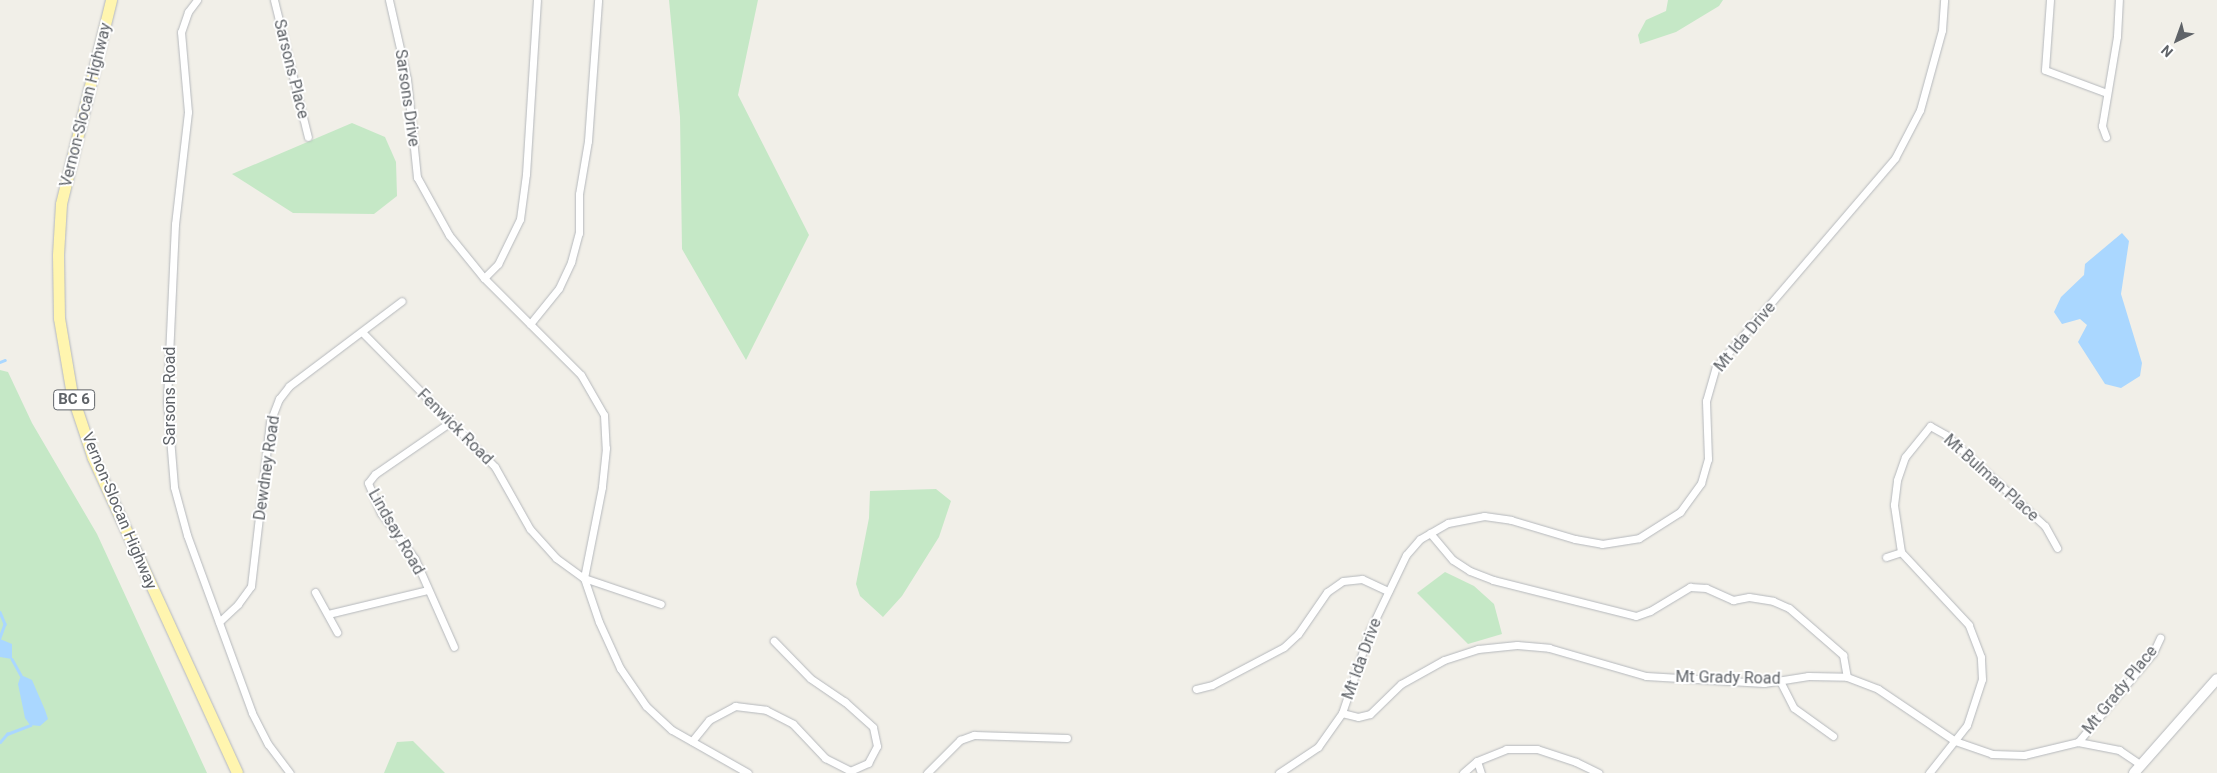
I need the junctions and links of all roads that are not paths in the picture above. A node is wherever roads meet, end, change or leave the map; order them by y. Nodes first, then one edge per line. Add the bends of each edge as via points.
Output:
1 (111, 0) edge
2 (197, 0) edge
3 (274, 0) edge
4 (388, 0) edge
5 (537, 0) edge
6 (598, 0) edge
7 (1944, 0) edge
8 (2050, 0) edge
9 (2119, 0) edge
10 (2107, 93) junction
11 (308, 137) dead end
12 (2106, 137) dead end
13 (484, 278) junction
14 (402, 301) dead end
15 (530, 324) junction
16 (363, 333) junction
17 (449, 422) junction
18 (1430, 533) junction
19 (2057, 548) dead end
20 (1901, 552) junction
21 (1886, 556) dead end
22 (584, 578) junction
23 (428, 590) junction
24 (1388, 591) junction
25 (315, 592) dead end
26 (661, 604) dead end
27 (328, 614) junction
28 (219, 622) junction
29 (337, 632) dead end
30 (2160, 638) dead end
31 (774, 641) dead end
32 (454, 647) dead end
33 (1847, 677) junction
34 (2217, 679) edge
35 (1780, 681) junction
36 (1196, 690) dead end
37 (1342, 713) junction
38 (1833, 736) dead end
39 (1067, 738) dead end
40 (692, 741) junction
41 (1955, 741) junction
42 (2078, 742) junction
43 (1477, 761) junction
44 (2138, 769) edge
45 (238, 773) edge
46 (290, 773) edge
47 (748, 773) edge
48 (927, 773) edge
49 (1279, 773) edge
50 (1463, 773) edge
51 (1481, 773) edge
52 (1599, 773) edge
53 (1929, 773) edge

1 - 45 main road, Vernon-Slocan Highway / BC 6 via 61,204 58,255 60,318 72,395 93,458
2 - 28 street, Sarsons Road via 188,12 181,32 188,112 175,224 167,401 174,487
3 - 11 street, Sarsons Place
4 - 13 street, Sarsons Drive via 407,79 417,177 449,235
5 - 13 street via 520,219 498,264
6 - 15 street via 588,141 579,194 579,233 559,288
7 - 18 street, Mt Ida Drive via 1942,30 1920,110 1895,158 1716,367 1706,401 1708,460 1701,483 1680,512 1639,538 1602,544 1484,516 1448,523
8 - 10 street via 2045,70
9 - 10 street via 2117,36
10 - 12 street via 2102,126
13 - 15 street, Sarsons Drive
14 - 16 street, Dewdney Road
15 - 22 street, Sarsons Drive via 581,375 604,415 606,448 602,487
16 - 17 street, Fenwick Road
16 - 28 street, Dewdney Road via 289,386 278,400 270,422 251,586
17 - 22 street, Fenwick Road via 496,467 530,529 556,558
17 - 23 street, Lindsay Road via 375,474 368,483 381,513 415,559
18 - 24 street, Mt Ida Drive via 1406,555
18 - 33 street via 1453,560 1478,574 1636,616 1690,587 1706,588 1733,600 1749,596 1773,601 1789,608 1843,655
19 - 20 street, Mt Bulman Place via 2044,526 1946,435 1930,426 1905,457 1897,480 1894,505
20 - 21 street
20 - 41 street via 1969,625 1981,657 1982,679 1978,698
22 - 26 street, Fenwick Road
22 - 40 street via 620,668 641,698 672,730
23 - 27 street
23 - 32 street, Lindsay Road
24 - 36 street via 1362,579 1343,581 1327,592 1298,634 1284,647
24 - 37 street, Mt Ida Drive via 1370,630
25 - 27 street
27 - 29 street
28 - 46 street, Sarsons Road via 252,713 268,744
30 - 42 street, Mt Grady Place via 2153,653
31 - 40 street via 810,678 845,702 873,727 877,746 868,763 850,771 825,758 793,724 766,710 735,706 709,720
33 - 35 street, Mt Grady Road via 1808,676
33 - 41 street, Mt Grady Road via 1878,689
34 - 44 street
35 - 37 street, Mt Grady Road via 1646,676 1549,648 1517,645 1478,649 1444,660 1401,684 1370,714 1358,717
35 - 38 street via 1794,708
37 - 49 street, Mt Ida Drive via 1318,747
39 - 48 street via 974,735 960,740
40 - 47 street
41 - 42 street, Mt Grady Road via 1992,754 2024,755
41 - 53 street
42 - 44 street, Mt Grady Road via 2119,750
43 - 50 street
43 - 51 street
43 - 52 street via 1506,749 1537,750

